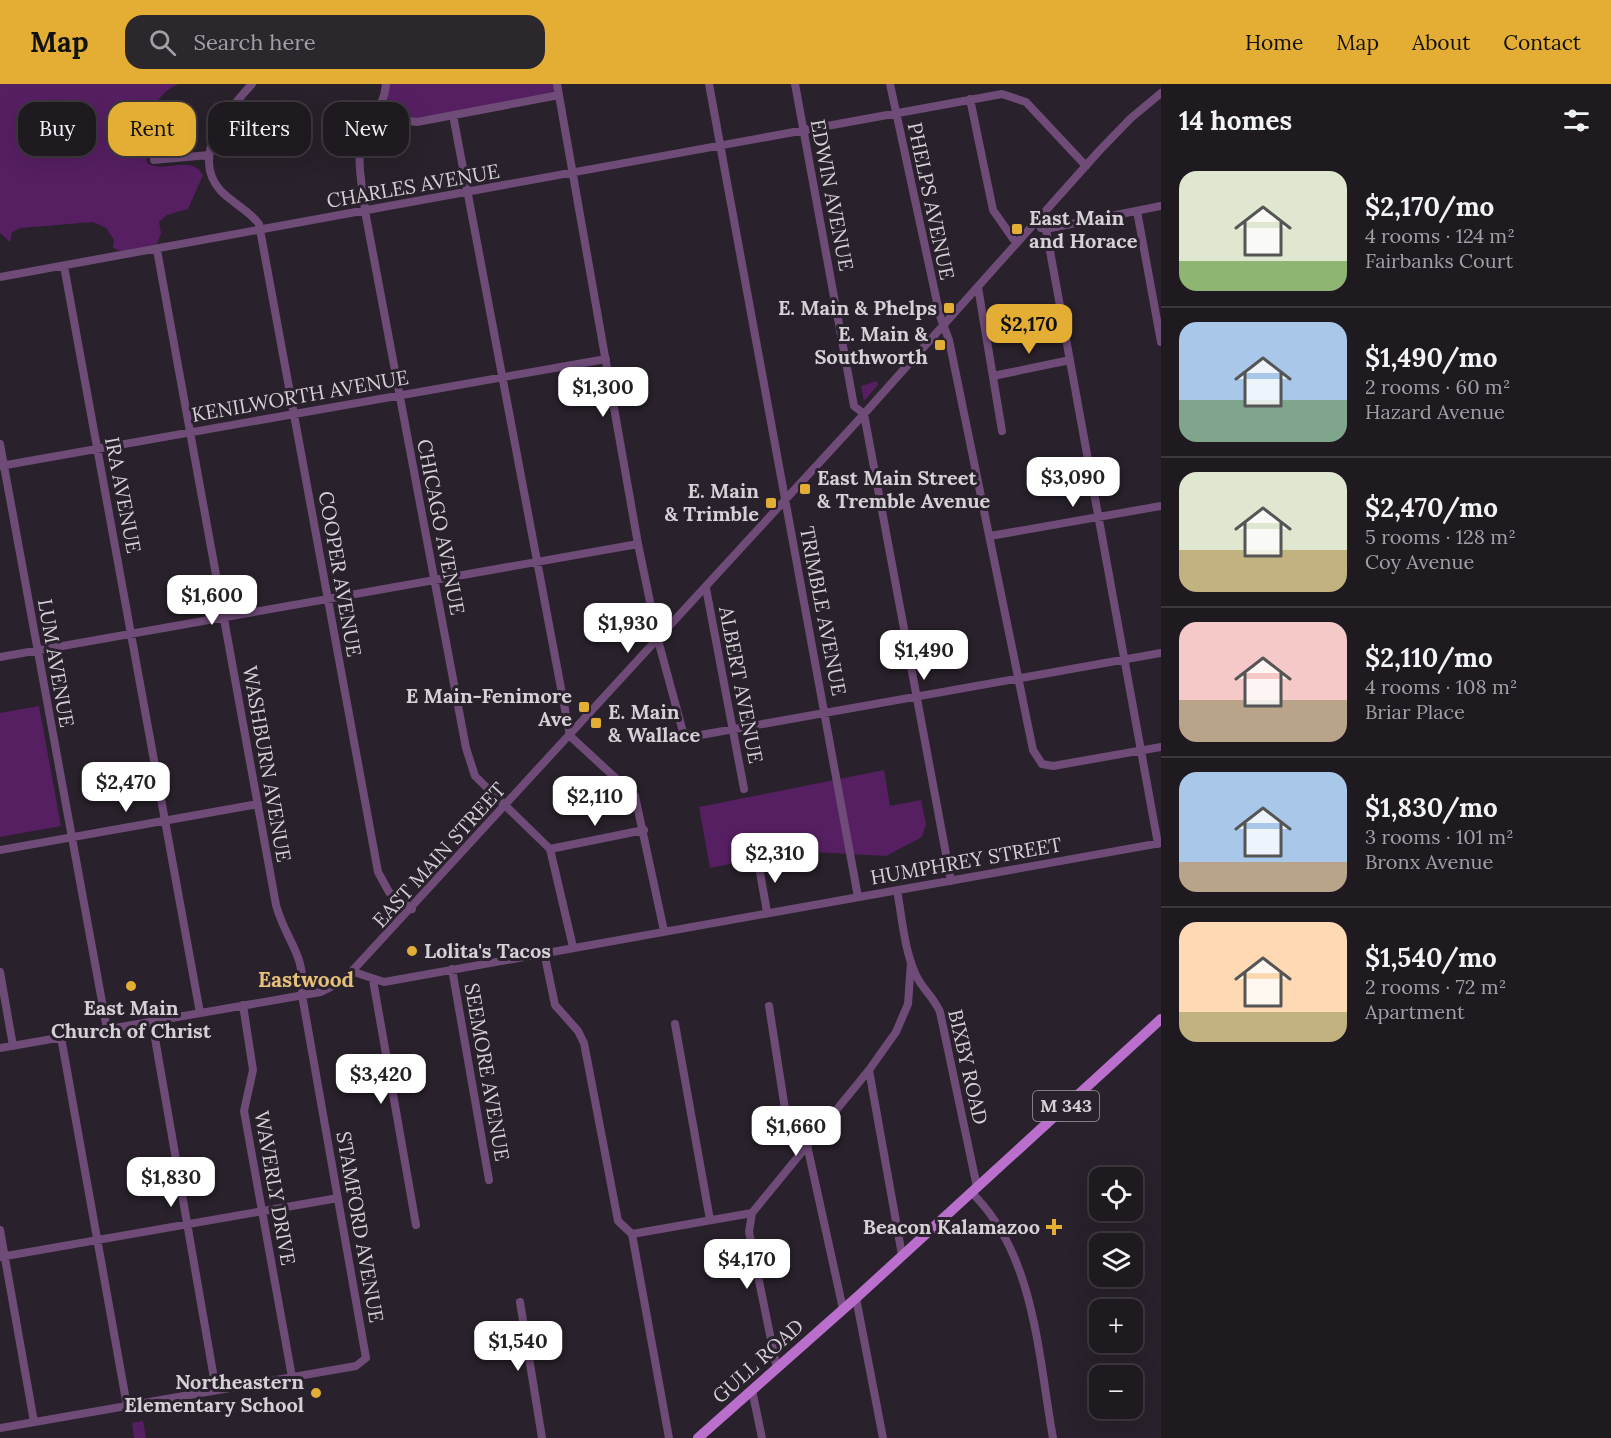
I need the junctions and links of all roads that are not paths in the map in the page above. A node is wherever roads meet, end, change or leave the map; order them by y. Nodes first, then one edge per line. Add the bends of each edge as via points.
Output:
1 (252, 84) edge
2 (386, 84) edge
3 (557, 84) edge
4 (709, 84) edge
5 (795, 84) edge
6 (890, 84) edge
7 (1161, 93) edge
8 (560, 95) junction
9 (970, 99) junction
10 (238, 102) edge
11 (384, 102) edge
12 (895, 114) junction
13 (453, 115) junction
14 (409, 122) edge
15 (802, 131) junction
16 (721, 146) junction
17 (208, 154) edge
18 (209, 156) edge
19 (360, 156) edge
20 (154, 160) dead end
21 (1086, 166) junction
22 (572, 174) junction
23 (468, 193) junction
24 (1161, 207) edge
25 (365, 211) junction
26 (1137, 211) junction
27 (1032, 226) junction
28 (1046, 229) junction
29 (260, 231) junction
30 (1016, 243) junction
31 (157, 250) junction
32 (64, 266) junction
33 (0, 277) edge
34 (978, 287) junction
35 (1159, 323) edge
36 (943, 324) junction
37 (1161, 342) edge
38 (606, 359) junction
39 (1070, 360) junction
40 (993, 376) junction
41 (502, 377) junction
42 (400, 394) junction
43 (294, 414) junction
44 (864, 414) junction
45 (1002, 431) dead end
46 (191, 433) junction
47 (0, 444) edge
48 (98, 449) junction
49 (2, 466) edge
50 (785, 500) junction
51 (1161, 506) edge
52 (1100, 517) junction
53 (990, 536) junction
54 (638, 544) junction
55 (535, 562) junction
56 (434, 581) junction
57 (706, 588) junction
58 (327, 599) junction
59 (225, 619) junction
60 (133, 634) junction
61 (658, 640) junction
62 (37, 650) junction
63 (1161, 652) edge
64 (0, 657) edge
65 (1125, 659) junction
66 (1017, 677) junction
67 (917, 696) junction
68 (826, 712) junction
69 (732, 729) junction
70 (570, 736) junction
71 (1161, 747) edge
72 (1141, 751) junction
73 (744, 789) dead end
74 (258, 804) junction
75 (506, 807) junction
76 (166, 820) junction
77 (644, 830) junction
78 (71, 836) junction
79 (1159, 843) edge
80 (0, 849) edge
81 (550, 849) junction
82 (758, 861) dead end
83 (951, 881) junction
84 (897, 890) junction
85 (858, 897) junction
86 (412, 909) junction
87 (767, 912) junction
88 (664, 931) junction
89 (573, 947) junction
90 (544, 952) junction
91 (911, 962) junction
92 (452, 969) junction
93 (0, 972) edge
94 (354, 972) junction
95 (373, 980) junction
96 (302, 995) junction
97 (243, 1005) junction
98 (769, 1006) dead end
99 (200, 1013) junction
100 (1161, 1019) edge
101 (152, 1021) junction
102 (675, 1024) dead end
103 (107, 1029) junction
104 (62, 1037) junction
105 (13, 1046) junction
106 (0, 1048) edge
107 (869, 1070) junction
108 (807, 1145) junction
109 (489, 1180) dead end
110 (974, 1189) junction
111 (338, 1198) junction
112 (262, 1212) junction
113 (752, 1214) junction
114 (710, 1220) junction
115 (188, 1224) junction
116 (416, 1225) dead end
117 (0, 1230) edge
118 (632, 1234) junction
119 (97, 1240) junction
120 (902, 1255) junction
121 (2, 1256) edge
122 (856, 1298) junction
123 (520, 1302) dead end
124 (843, 1309) junction
125 (777, 1369) junction
126 (292, 1377) junction
127 (216, 1390) junction
128 (752, 1390) junction
129 (127, 1406) junction
130 (34, 1422) junction
131 (0, 1428) edge
132 (543, 1438) edge
133 (669, 1438) edge
134 (698, 1438) edge
135 (762, 1438) edge
136 (883, 1438) edge
137 (1053, 1438) edge

1 - 10 street
2 - 11 street, CHICAGO AVENUE
3 - 8 street
4 - 16 street, TRIMBLE AVENUE
5 - 15 street, EDWIN AVENUE
6 - 12 street, PHELPS AVENUE
7 - 21 street, EAST MAIN STREET via 1131,118
8 - 13 street
8 - 22 street
9 - 12 street, CHARLES AVENUE
9 - 21 street, CHARLES AVENUE via 1002,94 1021,98
9 - 30 street via 993,210
12 - 15 street, CHARLES AVENUE
12 - 36 street, PHELPS AVENUE
13 - 14 street
13 - 23 street
15 - 16 street, CHARLES AVENUE
15 - 44 street, EDWIN AVENUE via 854,405
16 - 22 street, CHARLES AVENUE
16 - 50 street, TRIMBLE AVENUE
17 - 20 street
18 - 29 street via 216,184 254,218
19 - 25 street, CHICAGO AVENUE
21 - 27 street, EAST MAIN STREET
22 - 23 street, CHARLES AVENUE
22 - 38 street
23 - 25 street, CHARLES AVENUE
23 - 41 street
24 - 26 street
25 - 29 street, CHARLES AVENUE
25 - 42 street, CHICAGO AVENUE
26 - 28 street
26 - 35 street
27 - 28 street
27 - 30 street, EAST MAIN STREET
28 - 39 street
29 - 31 street, CHARLES AVENUE
29 - 43 street, COOPER AVENUE
30 - 34 street, EAST MAIN STREET
31 - 32 street, CHARLES AVENUE
31 - 46 street, WASHBURN AVENUE
32 - 33 street, CHARLES AVENUE
32 - 48 street, IRA AVENUE
34 - 36 street, EAST MAIN STREET
34 - 40 street
35 - 37 street
36 - 44 street, EAST MAIN STREET
36 - 53 street, PHELPS AVENUE
38 - 41 street, KENILWORTH AVENUE
38 - 54 street
39 - 40 street
39 - 52 street
40 - 45 street
41 - 42 street, KENILWORTH AVENUE
41 - 55 street
42 - 43 street, KENILWORTH AVENUE
42 - 56 street, CHICAGO AVENUE
43 - 46 street, KENILWORTH AVENUE
43 - 58 street, COOPER AVENUE
44 - 50 street, EAST MAIN STREET
44 - 67 street, EDWIN AVENUE
46 - 48 street, KENILWORTH AVENUE
46 - 59 street, WASHBURN AVENUE
47 - 49 street, LUM AVENUE
48 - 49 street, KENILWORTH AVENUE
48 - 60 street, IRA AVENUE
49 - 62 street, LUM AVENUE
50 - 57 street, EAST MAIN STREET
50 - 68 street, TRIMBLE AVENUE
51 - 52 street
52 - 53 street
52 - 65 street
53 - 66 street, PHELPS AVENUE
54 - 55 street
54 - 61 street
55 - 56 street
55 - 70 street
56 - 58 street
56 - 75 street, CHICAGO AVENUE via 471,768
57 - 61 street, EAST MAIN STREET
57 - 69 street, ALBERT AVENUE
58 - 59 street
58 - 86 street, COOPER AVENUE via 378,872 388,892
59 - 60 street
59 - 74 street, WASHBURN AVENUE
60 - 62 street
60 - 76 street, IRA AVENUE
61 - 69 street via 682,730 695,736
61 - 70 street, EAST MAIN STREET
62 - 64 street
62 - 78 street, LUM AVENUE
63 - 65 street
65 - 66 street
65 - 72 street
66 - 67 street
66 - 72 street, PHELPS AVENUE via 1033,750 1042,764 1062,765
67 - 68 street
67 - 83 street, EDWIN AVENUE
68 - 69 street
68 - 85 street, TRIMBLE AVENUE
69 - 73 street, ALBERT AVENUE
70 - 75 street, EAST MAIN STREET
70 - 77 street via 632,791
71 - 72 street
72 - 79 street
74 - 76 street
74 - 96 street, WASHBURN AVENUE via 279,914 302,963
75 - 81 street, CHICAGO AVENUE
75 - 86 street, EAST MAIN STREET
76 - 78 street
76 - 99 street, IRA AVENUE
77 - 81 street
77 - 88 street
78 - 80 street
78 - 103 street, LUM AVENUE
79 - 83 street, HUMPHREY STREET
81 - 89 street
82 - 87 street
83 - 84 street, HUMPHREY STREET
84 - 85 street, HUMPHREY STREET
84 - 91 street, BIXBY ROAD
85 - 87 street, HUMPHREY STREET
86 - 94 street, EAST MAIN STREET
87 - 88 street, HUMPHREY STREET
88 - 89 street, HUMPHREY STREET
89 - 90 street, HUMPHREY STREET
90 - 92 street, HUMPHREY STREET
90 - 118 street via 555,1005 584,1042 618,1221
91 - 107 street via 908,1004 896,1032
91 - 110 street, BIXBY ROAD via 940,1012
92 - 95 street, HUMPHREY STREET via 384,982
92 - 109 street, SEEMORE AVENUE
93 - 105 street
94 - 95 street, HUMPHREY STREET
94 - 96 street, EAST MAIN STREET via 332,988
95 - 116 street
96 - 97 street, EAST MAIN STREET
96 - 111 street, STAMFORD AVENUE
97 - 99 street, EAST MAIN STREET
97 - 112 street, WAVERLY DRIVE via 253,1070 244,1111
98 - 108 street via 787,1122 794,1135
99 - 101 street, EAST MAIN STREET
100 - 110 main road, GULL ROAD / M 343
101 - 103 street, EAST MAIN STREET
101 - 115 street
102 - 114 street
103 - 104 street, EAST MAIN STREET
104 - 105 street, EAST MAIN STREET
104 - 119 street
105 - 106 street, EAST MAIN STREET
107 - 108 street
107 - 120 street
108 - 113 street
108 - 124 street
110 - 120 main road, GULL ROAD / M 343
110 - 137 street via 993,1215 1015,1258 1030,1309
111 - 112 street
111 - 126 street, STAMFORD AVENUE via 366,1358 356,1366
112 - 115 street
112 - 126 street, WAVERLY DRIVE
113 - 114 street
113 - 125 street via 748,1232
114 - 118 street
115 - 119 street
115 - 127 street
117 - 121 street
118 - 133 street
119 - 121 street
119 - 129 street
120 - 122 main road, GULL ROAD / M 343
121 - 130 street
122 - 124 main road, GULL ROAD / M 343
122 - 136 street
123 - 132 street
124 - 125 main road, GULL ROAD / M 343
125 - 128 main road, GULL ROAD / M 343
126 - 127 street
127 - 129 street
128 - 134 main road, GULL ROAD / M 343
128 - 135 street
129 - 130 street
130 - 131 street

